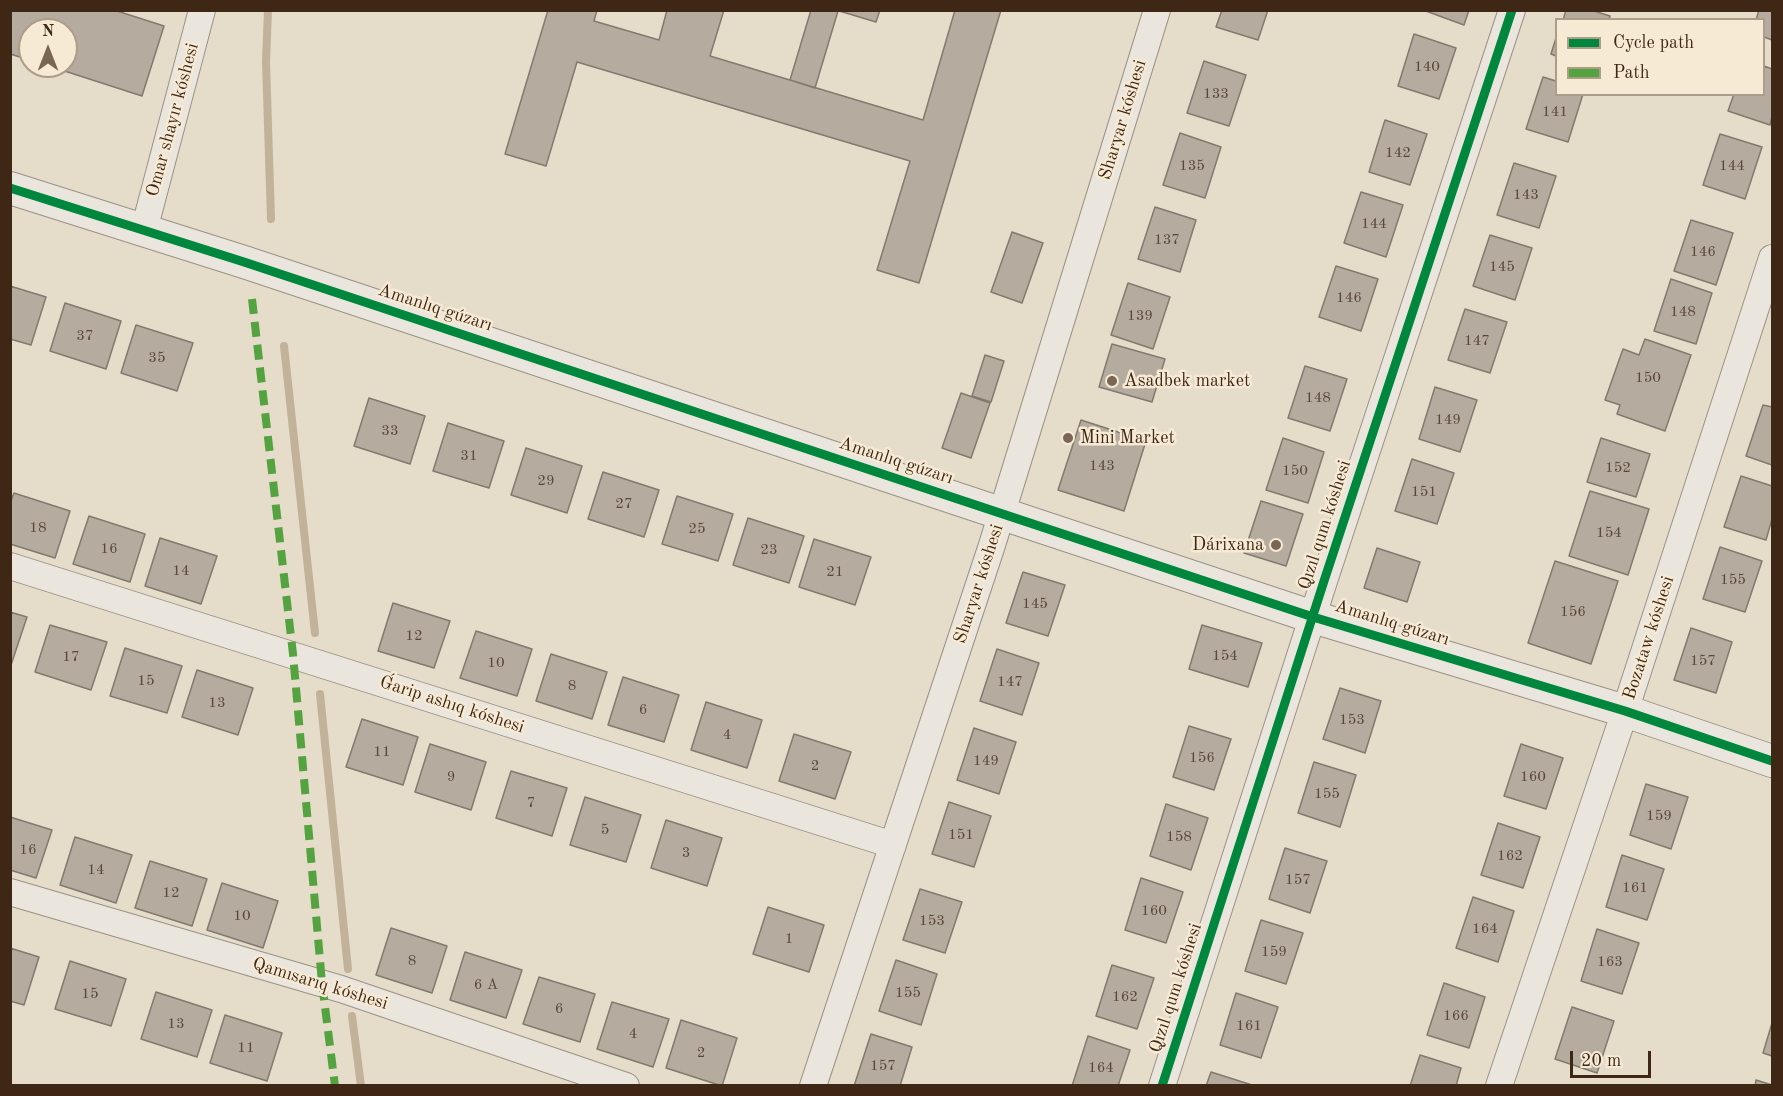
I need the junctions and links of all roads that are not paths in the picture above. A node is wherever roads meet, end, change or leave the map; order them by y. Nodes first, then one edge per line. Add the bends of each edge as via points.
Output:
1 (202, 10) edge
2 (1157, 10) edge
3 (1512, 10) edge
4 (10, 188) edge
5 (144, 230) junction
6 (1773, 258) edge
7 (1001, 513) junction
8 (10, 566) edge
9 (1313, 617) junction
10 (1626, 711) junction
11 (1773, 761) edge
12 (893, 845) junction
13 (10, 892) edge
14 (626, 1086) edge
15 (813, 1086) edge
16 (1162, 1086) edge
17 (1499, 1086) edge

1 - 5 street, Omar shayır kóshesi
2 - 7 street, Sharyar kóshesi
3 - 9 street, Qızıl qum kóshesi
4 - 5 street, Amanlıq gúzarı
5 - 7 street, Amanlıq gúzarı
6 - 10 street, Bozataw kóshesi
7 - 9 street, Amanlıq gúzarı
7 - 12 street, Sharyar kóshesi
8 - 12 street, Ǵarip ashıq kóshesi
9 - 10 street, Amanlıq gúzarı
9 - 16 street, Qızıl qum kóshesi
10 - 11 street, Amanlıq gúzarı
10 - 17 street, Bozataw kóshesi
12 - 15 street, Sharyar kóshesi
13 - 14 street, Qamısarıq kóshesi via 341,989

